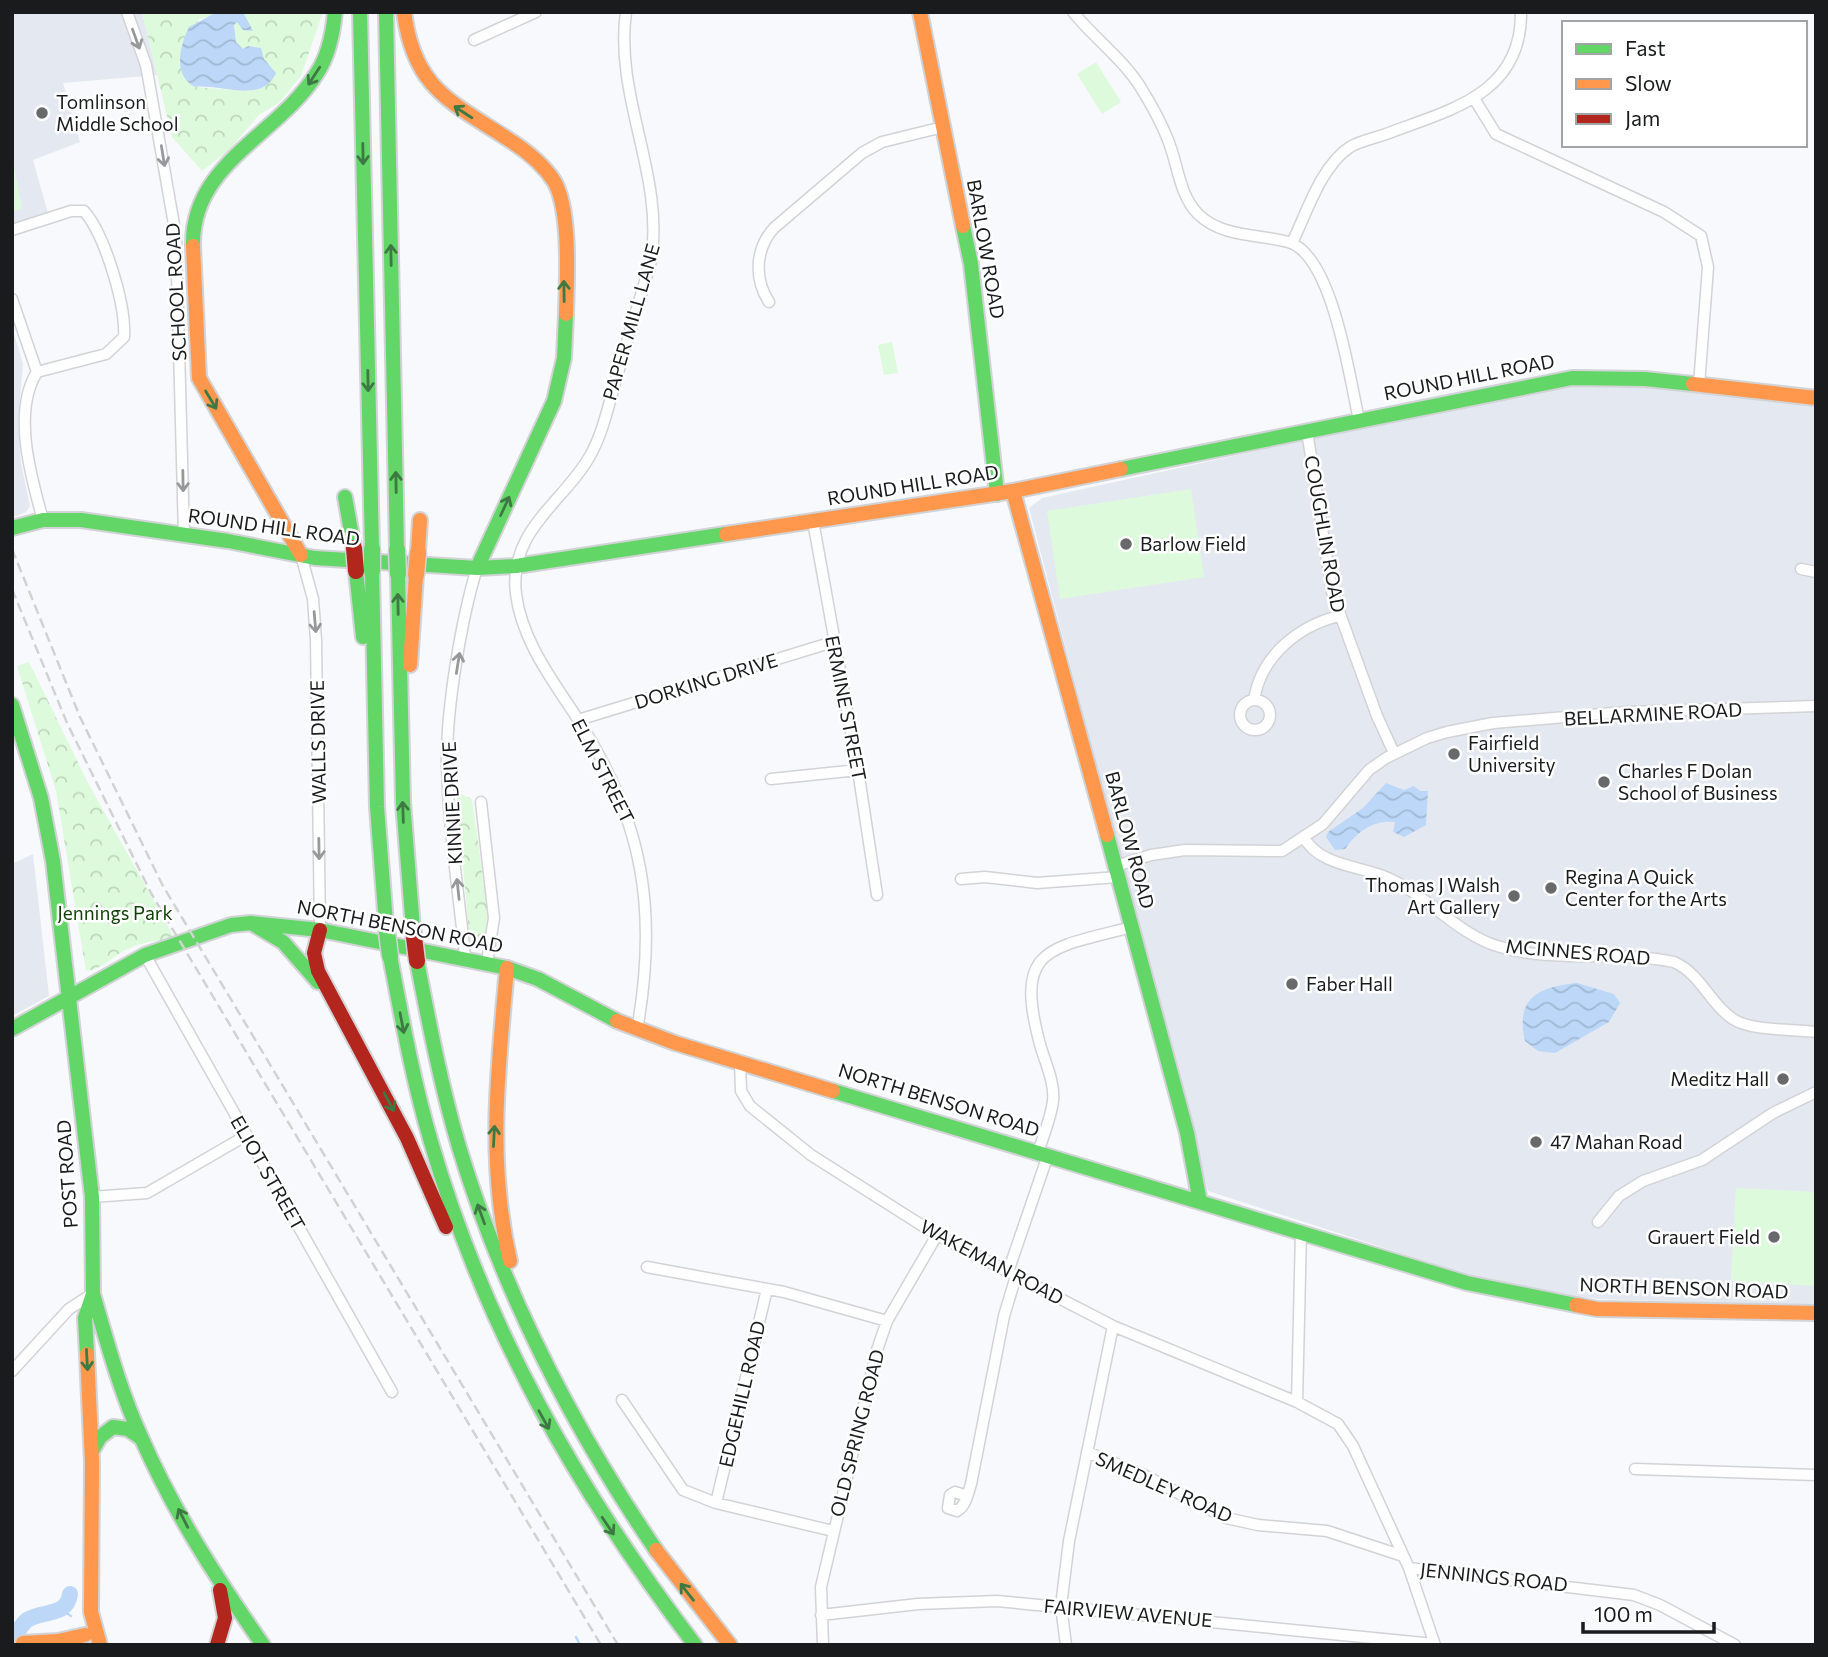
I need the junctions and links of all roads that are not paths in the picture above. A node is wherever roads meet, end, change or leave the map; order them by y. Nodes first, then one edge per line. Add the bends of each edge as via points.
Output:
1 (127, 12) edge
2 (335, 12) edge
3 (360, 12) edge
4 (386, 12) edge
5 (404, 12) edge
6 (536, 12) edge
7 (626, 12) edge
8 (920, 12) edge
9 (1073, 12) edge
10 (1521, 12) edge
11 (474, 40) dead end
12 (1475, 100) junction
13 (943, 127) junction
14 (12, 230) edge
15 (1292, 243) junction
16 (12, 299) edge
17 (769, 302) dead end
18 (37, 372) junction
19 (1699, 384) junction
20 (1816, 398) edge
21 (1359, 420) junction
22 (1307, 431) junction
23 (1005, 493) junction
24 (345, 497) dead end
25 (43, 520) junction
26 (420, 520) dead end
27 (813, 521) junction
28 (12, 528) edge
29 (184, 535) junction
30 (301, 555) junction
31 (516, 566) junction
32 (477, 568) junction
33 (1801, 569) dead end
34 (364, 571) junction
35 (1816, 572) edge
36 (1339, 616) junction
37 (833, 642) junction
38 (1254, 700) dead end
39 (12, 705) edge
40 (1816, 706) edge
41 (579, 720) junction
42 (1394, 754) junction
43 (859, 769) junction
44 (402, 770) junction
45 (771, 779) dead end
46 (481, 802) dead end
47 (1304, 837) junction
48 (1117, 871) junction
49 (961, 879) dead end
50 (877, 895) dead end
51 (251, 923) junction
52 (1132, 928) junction
53 (320, 930) junction
54 (145, 955) junction
55 (465, 957) junction
56 (487, 962) junction
57 (507, 968) junction
58 (71, 996) junction
59 (347, 1023) junction
60 (12, 1029) edge
61 (637, 1030) junction
62 (1816, 1032) edge
63 (740, 1061) junction
64 (1816, 1093) edge
65 (247, 1135) junction
66 (1043, 1154) junction
67 (92, 1197) junction
68 (1200, 1202) junction
69 (1598, 1222) dead end
70 (1301, 1232) junction
71 (937, 1235) junction
72 (647, 1267) dead end
73 (1012, 1274) junction
74 (767, 1289) junction
75 (93, 1294) junction
76 (1816, 1313) edge
77 (887, 1321) junction
78 (525, 1323) junction
79 (1113, 1326) junction
80 (12, 1371) edge
81 (525, 1384) junction
82 (392, 1392) dead end
83 (622, 1400) dead end
84 (1297, 1402) junction
85 (141, 1438) junction
86 (92, 1451) junction
87 (1087, 1452) junction
88 (1635, 1469) dead end
89 (1816, 1475) edge
90 (967, 1496) dead end
91 (716, 1503) junction
92 (833, 1531) junction
93 (1403, 1556) junction
94 (1409, 1567) junction
95 (216, 1578) junction
96 (1061, 1606) junction
97 (91, 1612) junction
98 (821, 1615) junction
99 (247, 1620) junction
100 (1356, 1635) junction
101 (85, 1640) edge
102 (20, 1642) edge
103 (729, 1644) edge
104 (100, 1645) edge
105 (219, 1645) edge
106 (263, 1645) edge
107 (695, 1645) edge
108 (823, 1645) edge
109 (1066, 1645) edge
110 (1348, 1645) edge
111 (1434, 1645) edge
112 (1735, 1645) edge

1 -> 29 street, SCHOOL ROAD via 146,65 176,236
2 -> 30 main road via 327,52 316,75 218,171 199,205 192,233 199,378
3 -> 34 main road, bridge via 372,549
44 -> 4 main road, bridge
32 -> 5 main road via 554,401 562,374 562,205 557,184 541,163 453,106 429,84 413,55
6 - 11 street
7 - 31 street, PAPER MILL LANE via 622,50 655,208 652,261 592,452 577,477 533,527
8 - 13 main road, BARLOW ROAD
9 - 15 street via 1140,85 1169,142 1189,203 1198,214 1224,229
10 - 12 street via 1519,43 1506,71
12 - 15 street via 1350,147 1326,173
12 - 19 street via 1496,134 1664,212 1701,236 1708,267
13 - 17 street via 882,142 862,153 774,229 759,259 759,281
13 - 23 main road, BARLOW ROAD via 971,264
14 - 18 street via 84,211 95,223 125,317 124,337 106,354
15 - 21 street via 1309,260 1331,298
16 - 18 street
18 - 25 street via 26,402 28,462
19 - 20 main road, ROUND HILL ROAD
19 - 21 main road, ROUND HILL ROAD via 1572,378
21 - 22 main road, ROUND HILL ROAD
22 - 23 main road, ROUND HILL ROAD
22 - 36 street, COUGHLIN ROAD via 1327,568
23 - 27 main road, ROUND HILL ROAD
23 - 48 main road, BARLOW ROAD
24 - 34 main road, bridge via 354,548
25 - 28 main road, ROUND HILL ROAD
25 - 29 main road, ROUND HILL ROAD via 80,520
26 - 44 main road, bridge
27 - 31 main road, ROUND HILL ROAD
27 - 37 street, ERMINE STREET
29 - 30 main road, ROUND HILL ROAD
30 - 32 main road, ROUND HILL ROAD
30 -> 53 street, WALLS DRIVE via 313,599 316,640
31 - 32 main road, ROUND HILL ROAD
31 - 41 street, ELM STREET via 516,595 533,647 553,686
55 -> 32 street, KINNIE DRIVE via 447,742
33 - 35 street
34 -> 81 main road, bridge via 386,924 414,1080 444,1185 484,1295
36 - 38 street via 1316,622 1285,643 1259,680
36 - 42 street, COUGHLIN ROAD
37 - 41 street, DORKING DRIVE
37 - 43 street, ERMINE STREET
39 - 58 main road, POST ROAD via 41,798
40 - 42 street, BELLARMINE ROAD via 1625,712 1493,723 1427,738
41 - 61 street, ELM STREET via 628,815 636,842 649,954
42 - 47 street, BELLARMINE ROAD via 1369,770 1323,824
43 - 45 street
43 - 50 street, ERMINE STREET
78 -> 44 main road, bridge via 488,1234 434,1052 413,929
46 - 56 street via 494,918
47 - 48 street, BELLARMINE ROAD via 1273,853 1185,850 1151,855
47 - 62 street, MCINNES ROAD via 1327,858 1392,880 1491,944 1526,952 1674,961 1689,970 1732,1019 1753,1026
48 - 49 street, BELLARMINE ROAD via 1037,883
48 - 52 main road, BARLOW ROAD
51 - 53 main road, NORTH BENSON ROAD
51 - 54 main road, NORTH BENSON ROAD via 231,925
51 - 59 main road via 270,931 290,949
52 - 66 street via 1061,945 1044,957 1034,972 1029,991 1032,1014 1053,1100
52 - 68 main road, BARLOW ROAD
53 - 55 main road, NORTH BENSON ROAD
53 - 59 main road via 316,964
54 - 58 main road, NORTH BENSON ROAD
54 - 65 street, ELIOT STREET
55 - 56 main road, NORTH BENSON ROAD
56 - 57 main road, NORTH BENSON ROAD
57 - 61 main road, NORTH BENSON ROAD
78 -> 57 main road via 493,1183
58 - 60 main road, NORTH BENSON ROAD
58 - 67 main road, POST ROAD
59 -> 81 main road via 408,1138 465,1270
61 - 63 main road, NORTH BENSON ROAD
63 - 66 main road, NORTH BENSON ROAD
63 - 71 street, WAKEMAN ROAD via 741,1091 750,1106 811,1155
64 - 69 street via 1773,1113 1702,1160 1643,1181 1619,1196
65 - 67 street via 147,1193
65 - 82 street, ELIOT STREET
66 - 68 main road, NORTH BENSON ROAD
66 - 73 street
67 - 75 main road, POST ROAD
68 - 70 main road, NORTH BENSON ROAD
70 - 76 main road, NORTH BENSON ROAD via 1467,1283 1554,1302 1597,1308
70 - 84 street
71 - 73 street, WAKEMAN ROAD
71 - 77 street, OLD SPRING ROAD
72 - 74 street
73 - 79 street, WAKEMAN ROAD
73 - 90 street via 984,1430
74 - 77 street
74 - 91 street, EDGEHILL ROAD
75 - 80 street via 69,1309
75 - 85 main road
75 -> 86 main road, POST ROAD via 85,1318
77 - 92 street, OLD SPRING ROAD
103 -> 78 main road via 615,1489
79 - 84 street, WAKEMAN ROAD
79 - 87 street
81 -> 107 main road via 605,1522
83 - 91 street via 680,1487
84 - 93 street, WAKEMAN ROAD via 1338,1424 1347,1434
85 - 86 main road via 128,1429 113,1427
95 -> 85 main road
86 - 97 main road, POST ROAD
87 - 93 street, SMEDLEY ROAD via 1144,1475 1226,1518 1345,1535
87 - 96 street
88 - 89 street
91 - 92 street
92 - 98 street, OLD SPRING ROAD via 821,1587
93 - 94 street, WAKEMAN ROAD
94 - 111 street, WAKEMAN ROAD
94 - 112 street, JENNINGS ROAD via 1634,1595
95 - 99 main road
95 - 105 main road via 226,1614
96 - 98 street, FAIRVIEW AVENUE via 997,1601
96 - 100 street, FAIRVIEW AVENUE
96 - 109 street
97 - 101 main road, POST ROAD
97 - 104 main road
98 - 108 street, OLD SPRING ROAD
99 - 105 main road
99 - 106 main road
100 - 110 street
100 - 111 street, FAIRVIEW AVENUE
101 - 102 main road

